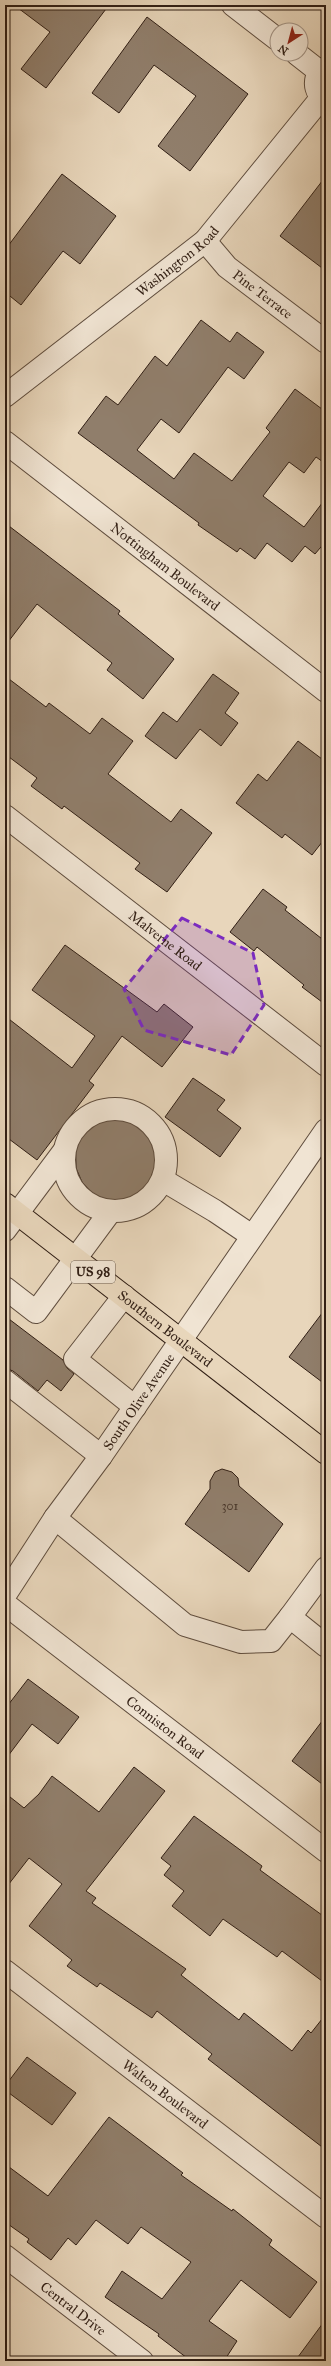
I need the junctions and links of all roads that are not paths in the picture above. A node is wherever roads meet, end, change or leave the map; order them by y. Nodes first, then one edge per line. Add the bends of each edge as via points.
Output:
1 (233, 5) edge
2 (269, 33) edge
3 (309, 61) edge
4 (323, 70) edge
5 (324, 98) edge
6 (205, 241) junction
7 (326, 342) edge
8 (5, 396) edge
9 (5, 442) edge
10 (326, 691) edge
11 (5, 816) edge
12 (326, 1065) edge
13 (326, 1130) edge
14 (64, 1151) junction
15 (163, 1180) junction
16 (110, 1212) junction
17 (9, 1215) edge
18 (252, 1236) junction
19 (76, 1259) junction
20 (5, 1288) edge
21 (124, 1296) junction
22 (180, 1340) junction
23 (5, 1381) edge
24 (135, 1406) junction
25 (326, 1453) edge
26 (101, 1456) junction
27 (55, 1518) junction
28 (326, 1568) edge
29 (5, 1595) edge
30 (5, 1604) edge
31 (290, 1617) junction
32 (326, 1646) edge
33 (326, 1851) edge
34 (5, 1971) edge
35 (326, 2218) edge
36 (5, 2256) edge
37 (142, 2361) edge

1 - 2 street
3 - 4 street
4 - 5 street via 316,82 316,88
5 - 6 street, Washington Road
6 - 7 street, Pine Terrace via 227,267
6 - 8 street, Washington Road
9 - 10 street, Nottingham Boulevard
11 - 12 street, Malverne Road
13 - 18 street, South Olive Avenue
14 - 15 street via 70,1135 80,1122 95,1113 112,1109 129,1111 145,1118 157,1130 164,1146 166,1163
14 - 16 street via 64,1168 69,1184 80,1198 94,1207
14 - 17 street
15 - 16 street via 154,1194 142,1204 127,1211
15 - 18 street
16 - 19 street
17 - 19 main road, Southern Boulevard / US 98
18 - 22 street, South Olive Avenue
19 - 20 street via 36,1312
19 - 21 main road, Southern Boulevard / US 98
21 - 22 main road, Southern Boulevard / US 98
21 - 24 street via 75,1359
22 - 24 street, South Olive Avenue
22 - 25 main road, Southern Boulevard / US 98
23 - 26 street
24 - 26 street, South Olive Avenue
26 - 27 street, South Olive Avenue
27 - 29 street, South Olive Avenue
27 - 31 street via 185,1625 241,1642 271,1641
28 - 31 street
30 - 33 street, Conniston Road
31 - 32 street
34 - 35 street, Walton Boulevard
36 - 37 street, Central Drive

